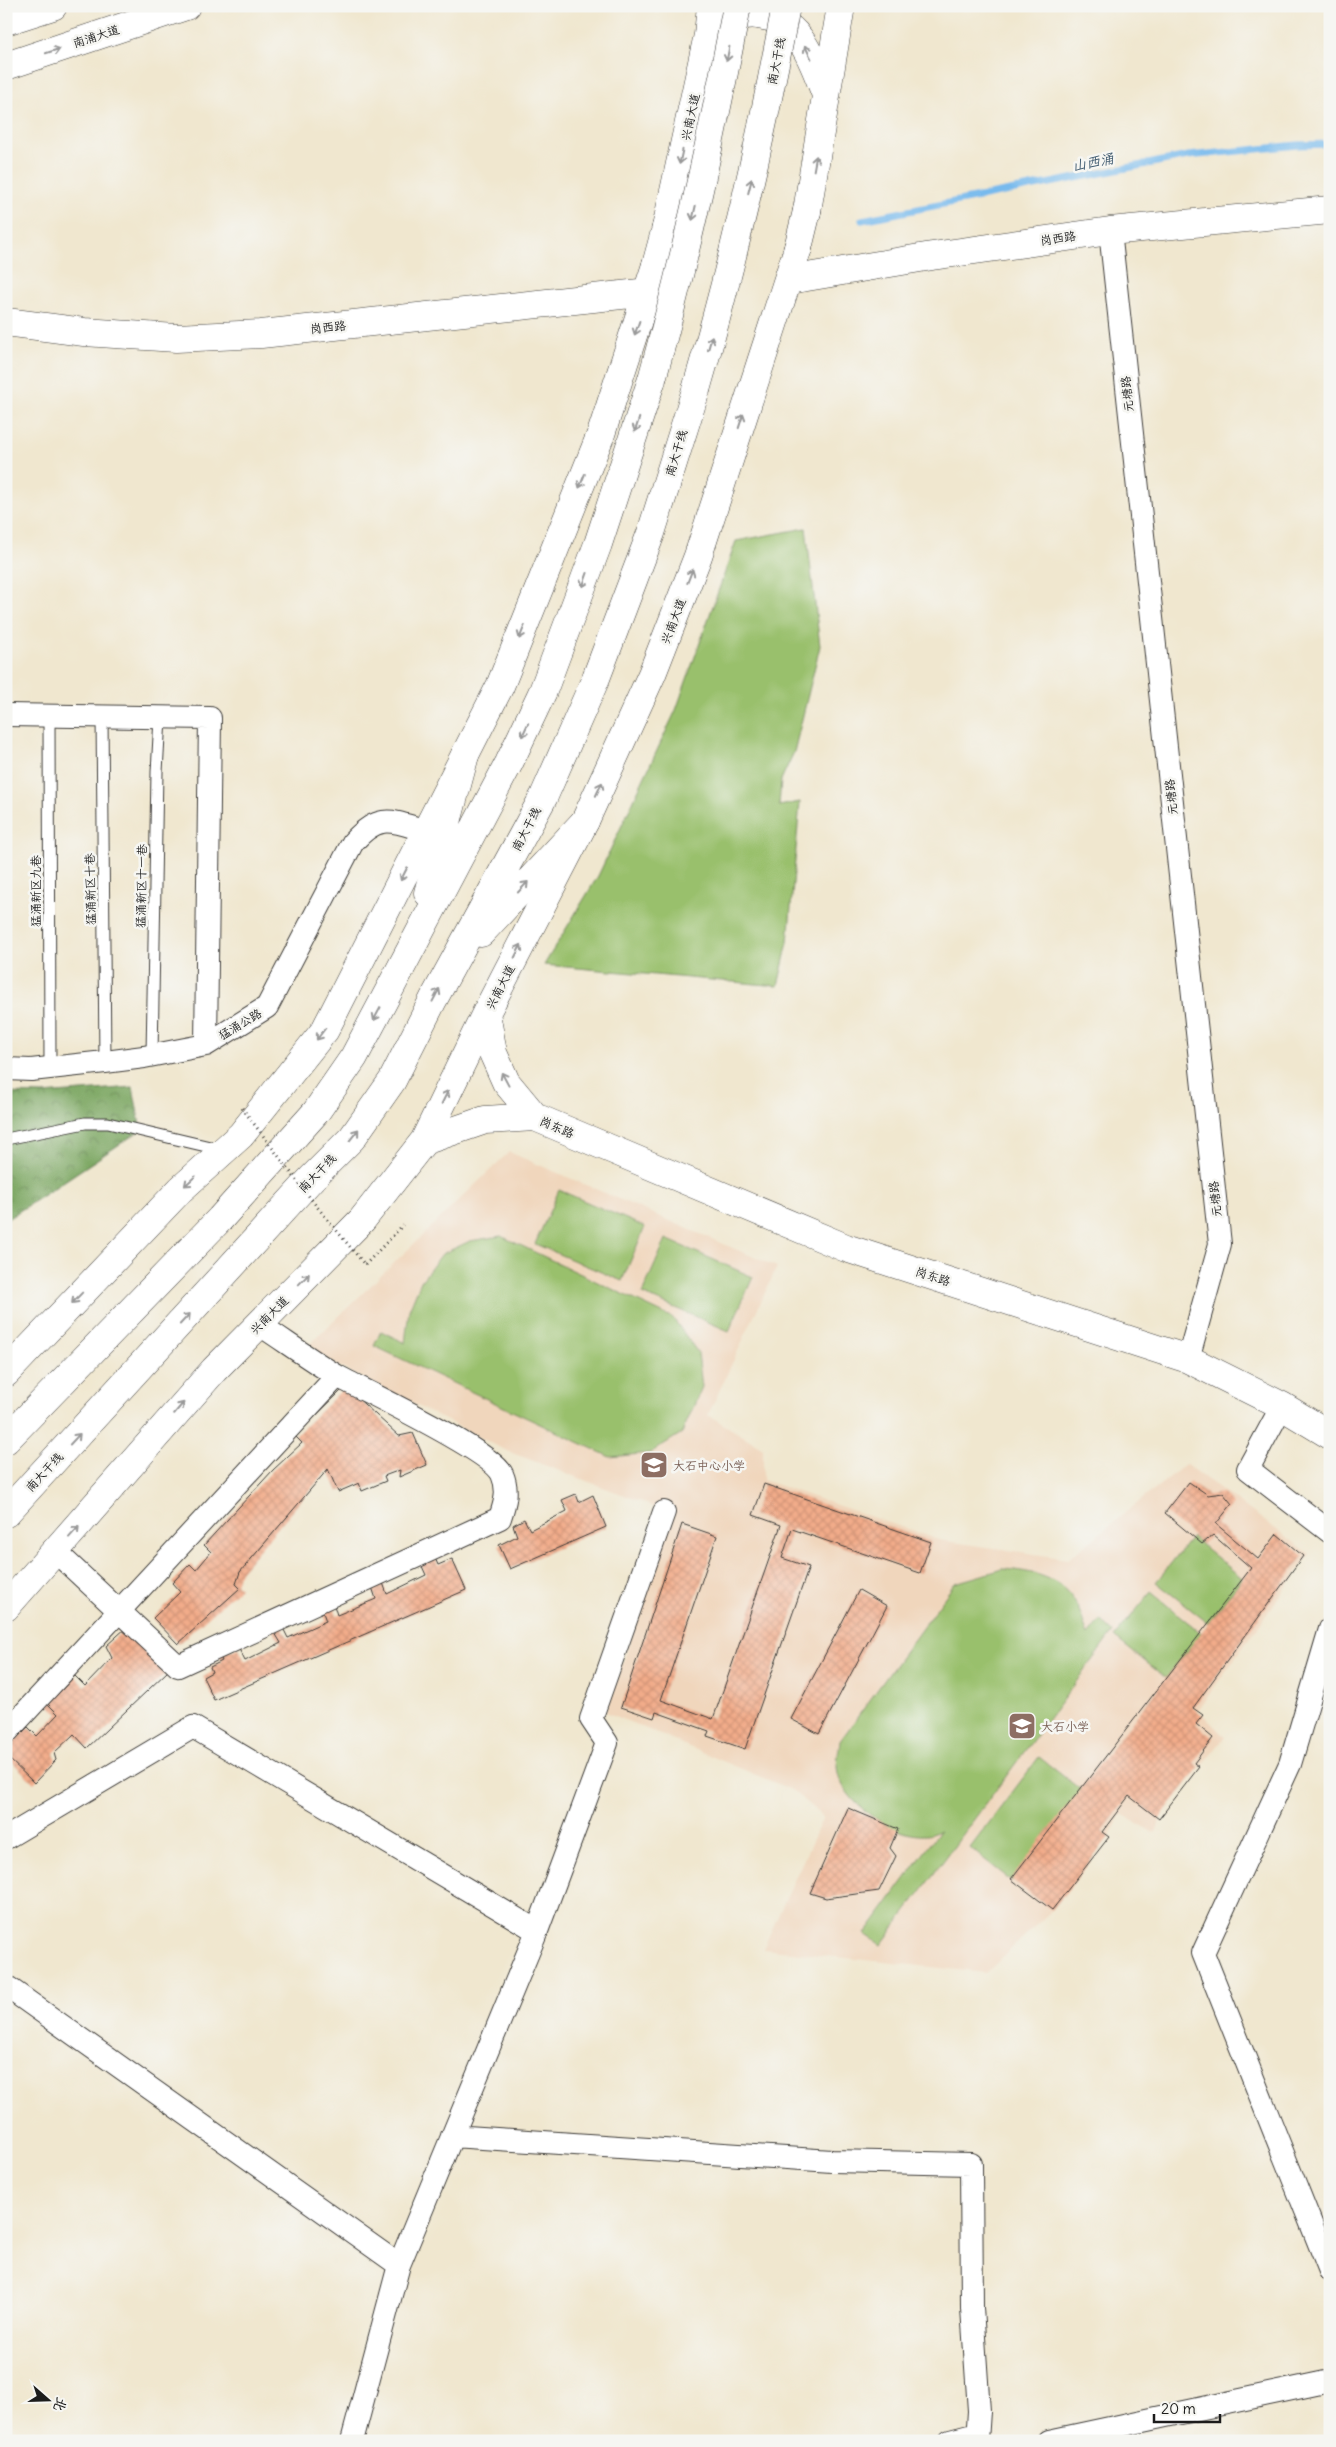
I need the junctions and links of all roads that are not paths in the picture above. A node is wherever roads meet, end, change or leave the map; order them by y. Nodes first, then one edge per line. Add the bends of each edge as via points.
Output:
1 (53, 6) edge
2 (186, 6) edge
3 (711, 6) edge
4 (738, 6) edge
5 (786, 6) edge
6 (841, 6) edge
7 (6, 22) edge
8 (708, 35) junction
9 (6, 66) edge
10 (827, 96) junction
11 (1330, 210) edge
12 (1110, 231) junction
13 (789, 280) junction
14 (649, 292) junction
15 (6, 322) edge
16 (49, 714) junction
17 (6, 715) edge
18 (102, 716) junction
19 (160, 718) junction
20 (465, 755) junction
21 (585, 821) junction
22 (426, 831) junction
23 (415, 942) junction
24 (454, 961) junction
25 (486, 1013) junction
26 (206, 1045) junction
27 (152, 1055) junction
28 (105, 1062) junction
29 (50, 1068) junction
30 (6, 1069) edge
31 (534, 1117) junction
32 (6, 1139) edge
33 (424, 1141) junction
34 (224, 1150) junction
35 (260, 1325) junction
36 (1188, 1360) junction
37 (6, 1372) edge
38 (337, 1376) junction
39 (1282, 1406) junction
40 (1330, 1435) edge
41 (6, 1440) edge
42 (664, 1512) dead end
43 (6, 1513) edge
44 (1330, 1532) edge
45 (56, 1552) junction
46 (6, 1607) edge
47 (121, 1611) junction
48 (1330, 1629) edge
49 (6, 1733) edge
50 (6, 1838) edge
51 (537, 1931) junction
52 (6, 1986) edge
53 (452, 2136) junction
54 (399, 2265) junction
55 (1330, 2271) edge
56 (1330, 2381) edge
57 (977, 2437) edge
58 (352, 2441) edge
59 (950, 2441) edge
60 (1049, 2441) edge

1 - 7 main road
9 -> 2 main road, 南浦大道
3 - 8 main road, 兴南大道
4 -> 23 main road, bridge via 674,299 652,379 598,544 543,691 510,763
24 -> 5 main road, 南大干线, bridge via 544,796 596,678 651,533 721,306 761,141
6 - 10 main road
10 -> 8 main road via 808,49 795,30 771,16 746,13 721,24
8 -> 14 main road, 兴南大道
13 -> 10 main road, 兴南大道 via 806,211
11 - 12 main road, 岗西路
12 - 13 main road, 岗西路
12 - 36 street, 元塘路 via 1220,1244
21 -> 13 main road, 兴南大道 via 652,674 698,556
14 - 15 main road, 岗西路 via 261,334 176,338 84,332
14 -> 20 main road via 597,444 500,686
16 - 17 street
16 - 18 street
16 - 29 lane, 猛涌新区九巷
18 - 19 street
18 - 28 lane, 猛涌新区十巷
19 - 26 street via 210,718
19 - 27 lane, 猛涌新区十一巷
20 - 22 main road
20 - 23 main road
24 -> 21 main road
25 -> 21 main road, 兴南大道
22 - 26 street, 猛涌公路 via 390,820 366,827 353,842 267,1007
22 -> 34 main road via 325,1030 241,1135
23 -> 41 main road via 354,1057 316,1112 220,1219
43 -> 24 main road, 南大干线 via 352,1138 392,1081
31 -> 25 main road via 506,1082 493,1053
33 -> 25 main road, 兴南大道
26 - 27 street, 猛涌公路
27 - 28 street, 猛涌公路
28 - 29 street, 猛涌公路
29 - 30 street, 猛涌公路
31 - 33 main road via 485,1120
31 - 36 main road, 岗东路 via 846,1248
32 - 34 lane via 85,1124 108,1123
35 -> 33 main road, 兴南大道 via 362,1220
34 -> 37 main road via 182,1189
35 - 38 street
45 -> 35 main road, 兴南大道 via 184,1403
36 - 39 main road, 岗东路
38 - 47 street
38 - 47 street via 395,1404 480,1455 501,1473 507,1496 500,1518 178,1666
39 - 40 main road, 岗东路
39 - 44 street via 1248,1469
42 - 51 street via 591,1719 607,1743
45 - 46 main road, 兴南大道
45 - 47 street
47 - 49 street
48 - 55 street via 1290,1764 1203,1953
50 - 51 street via 193,1727
51 - 53 street
52 - 54 street
53 - 54 street
53 - 57 street via 832,2161 972,2164 972,2308
54 - 58 street
56 - 60 street
57 - 59 street

